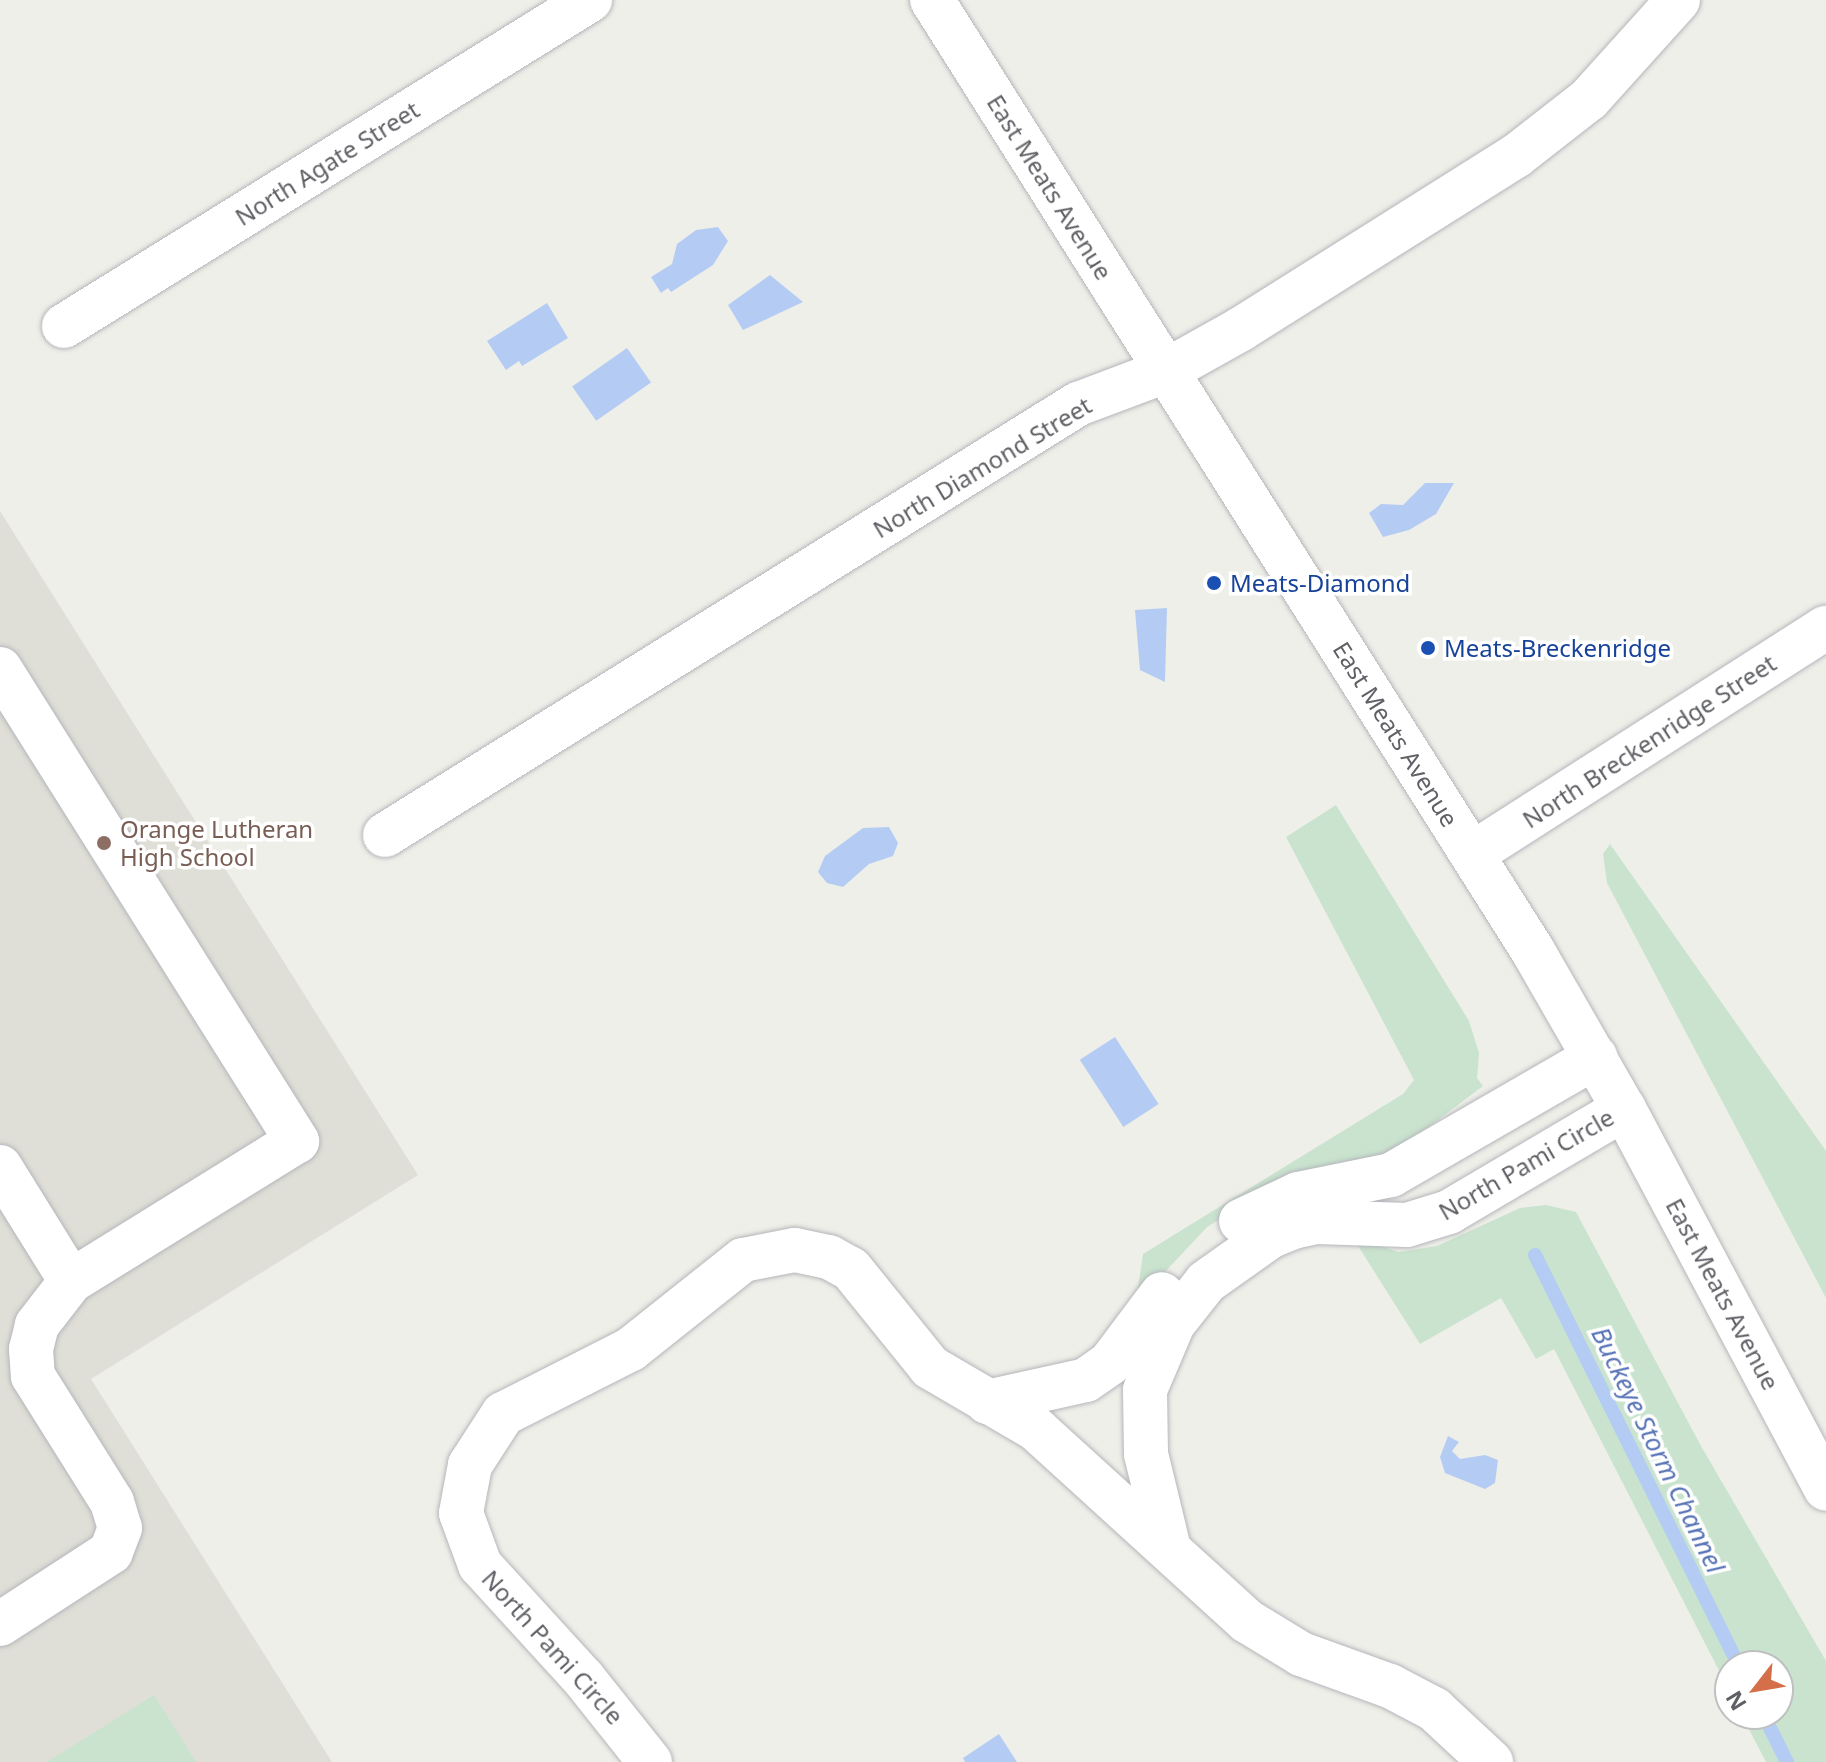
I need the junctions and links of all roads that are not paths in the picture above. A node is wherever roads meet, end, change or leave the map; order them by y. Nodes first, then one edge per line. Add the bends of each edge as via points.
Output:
1 (932, 0) edge
2 (1678, 0) edge
3 (567, 6) edge
4 (64, 326) dead end
5 (1166, 371) junction
6 (1824, 632) edge
7 (0, 669) edge
8 (385, 835) dead end
9 (1472, 854) junction
10 (1595, 1057) junction
11 (1624, 1109) junction
12 (0, 1167) edge
13 (71, 1281) junction
14 (987, 1402) junction
15 (1826, 1489) edge
16 (1169, 1549) junction
17 (0, 1624) edge
18 (650, 1762) edge
19 (1491, 1762) edge

1 - 5 street, East Meats Avenue
2 - 5 street, North Diamond Street via 1589,99 1516,156
3 - 4 street, North Agate Street
5 - 8 street, North Diamond Street via 1078,404
5 - 9 street, East Meats Avenue
6 - 9 street, North Breckenridge Street
7 - 13 street via 297,1141
9 - 10 street, East Meats Avenue
10 - 11 street, East Meats Avenue
10 - 14 street via 1391,1175 1298,1194 1235,1224 1178,1275 1110,1363 1069,1387
11 - 15 street, East Meats Avenue
11 - 16 street, North Pami Circle via 1449,1212 1407,1225 1317,1222 1293,1227 1271,1236 1206,1282 1173,1324 1145,1390 1146,1454
12 - 13 street
13 - 17 street via 37,1325 31,1349 33,1376 112,1502 120,1528 111,1552
14 - 16 street, North Pami Circle via 1036,1429
14 - 18 street, North Pami Circle via 930,1367 851,1269 829,1257 767,1252 721,1273 631,1349 503,1414 491,1426 463,1490 461,1513 472,1550 495,1584 584,1679
16 - 19 street, North Pami Circle via 1221,1600 1271,1638 1413,1697 1455,1725

